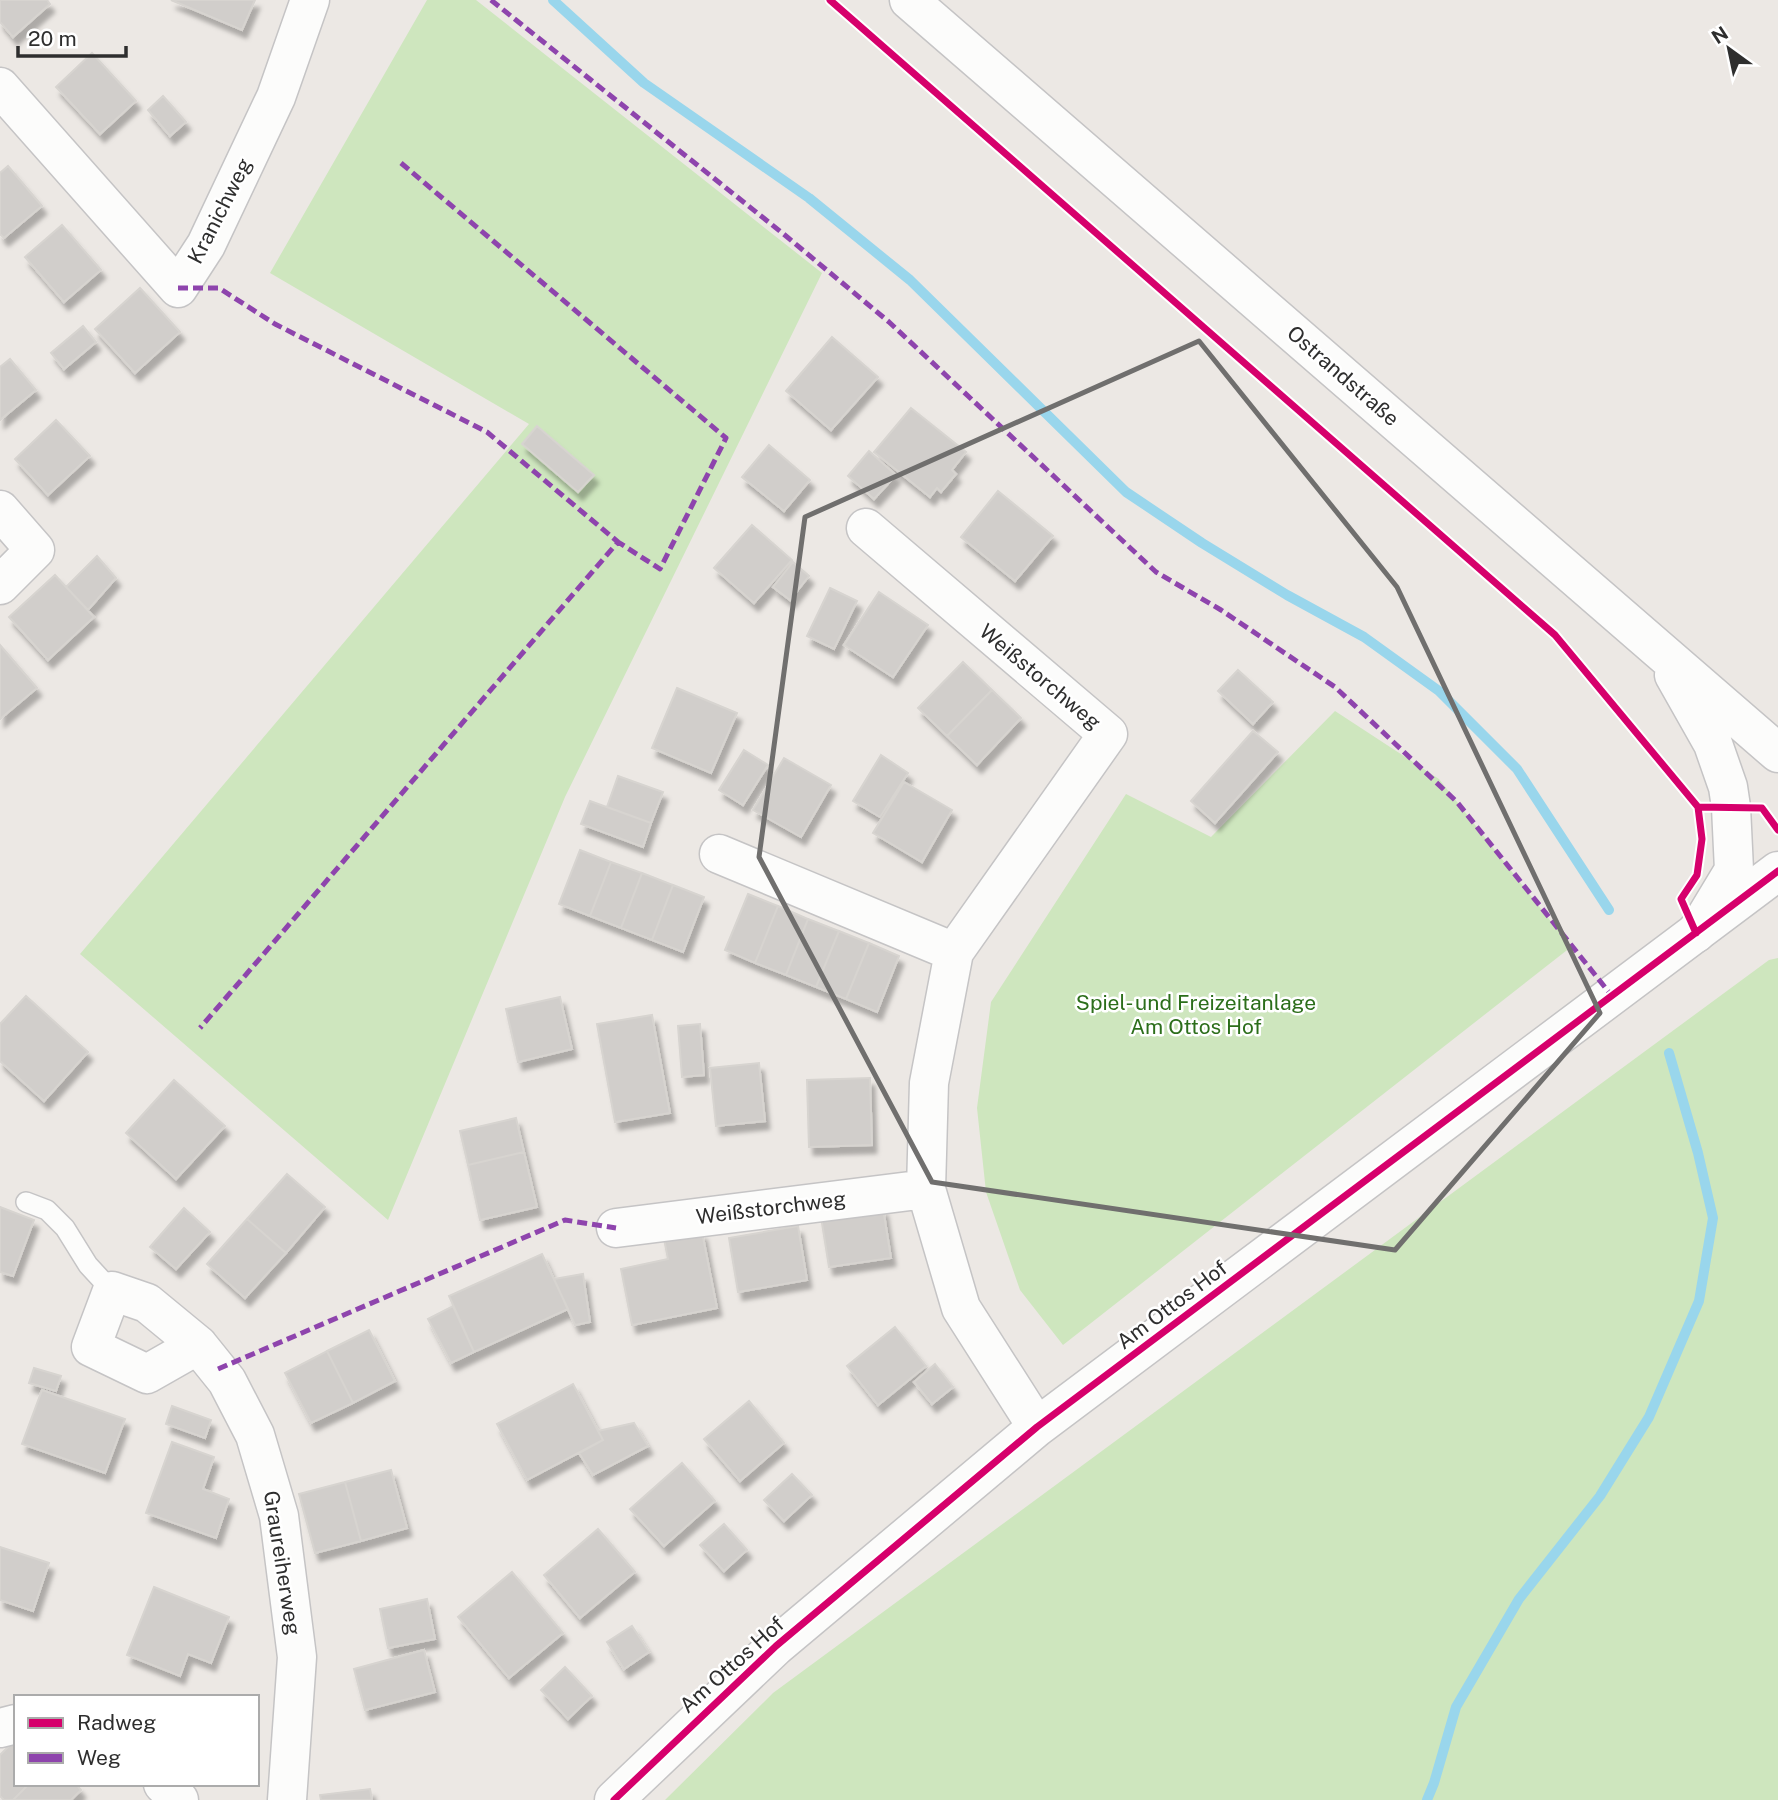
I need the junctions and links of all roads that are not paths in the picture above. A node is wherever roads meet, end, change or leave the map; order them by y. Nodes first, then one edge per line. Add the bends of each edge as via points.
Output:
1 (310, 0) edge
2 (908, 0) edge
3 (0, 87) edge
4 (0, 510) edge
5 (866, 528) dead end
6 (0, 585) edge
7 (1662, 652) junction
8 (1778, 753) edge
9 (719, 854) dead end
10 (1778, 871) edge
11 (1696, 933) junction
12 (954, 952) junction
13 (926, 1189) junction
14 (26, 1202) dead end
15 (617, 1228) dead end
16 (112, 1291) junction
17 (198, 1345) junction
18 (1037, 1427) junction
19 (165, 1786) edge
20 (179, 1800) edge
21 (287, 1800) edge
22 (614, 1800) edge

1 - 3 street, Kranichweg via 276,96 206,245 178,288
2 - 7 street, Ostrandstraße
4 - 6 street via 35,550
5 - 12 street, Weißstorchweg via 1108,734
7 - 8 street, Ostrandstraße
7 - 11 street via 1713,744 1731,807 1734,870
9 - 12 street
10 - 11 street, Am Ottos Hof
11 - 18 street, Am Ottos Hof
12 - 13 street, Weißstorchweg via 929,1083
13 - 15 street, Weißstorchweg
13 - 18 street, Weißstorchweg via 961,1308
14 - 16 lane via 47,1210 65,1228 88,1265
16 - 17 street, Graureiherweg via 147,1303
16 - 17 street via 91,1348 147,1374
17 - 21 street, Graureiherweg via 227,1381 255,1435 279,1516 298,1657
18 - 22 street, Am Ottos Hof via 776,1646
19 - 20 street

